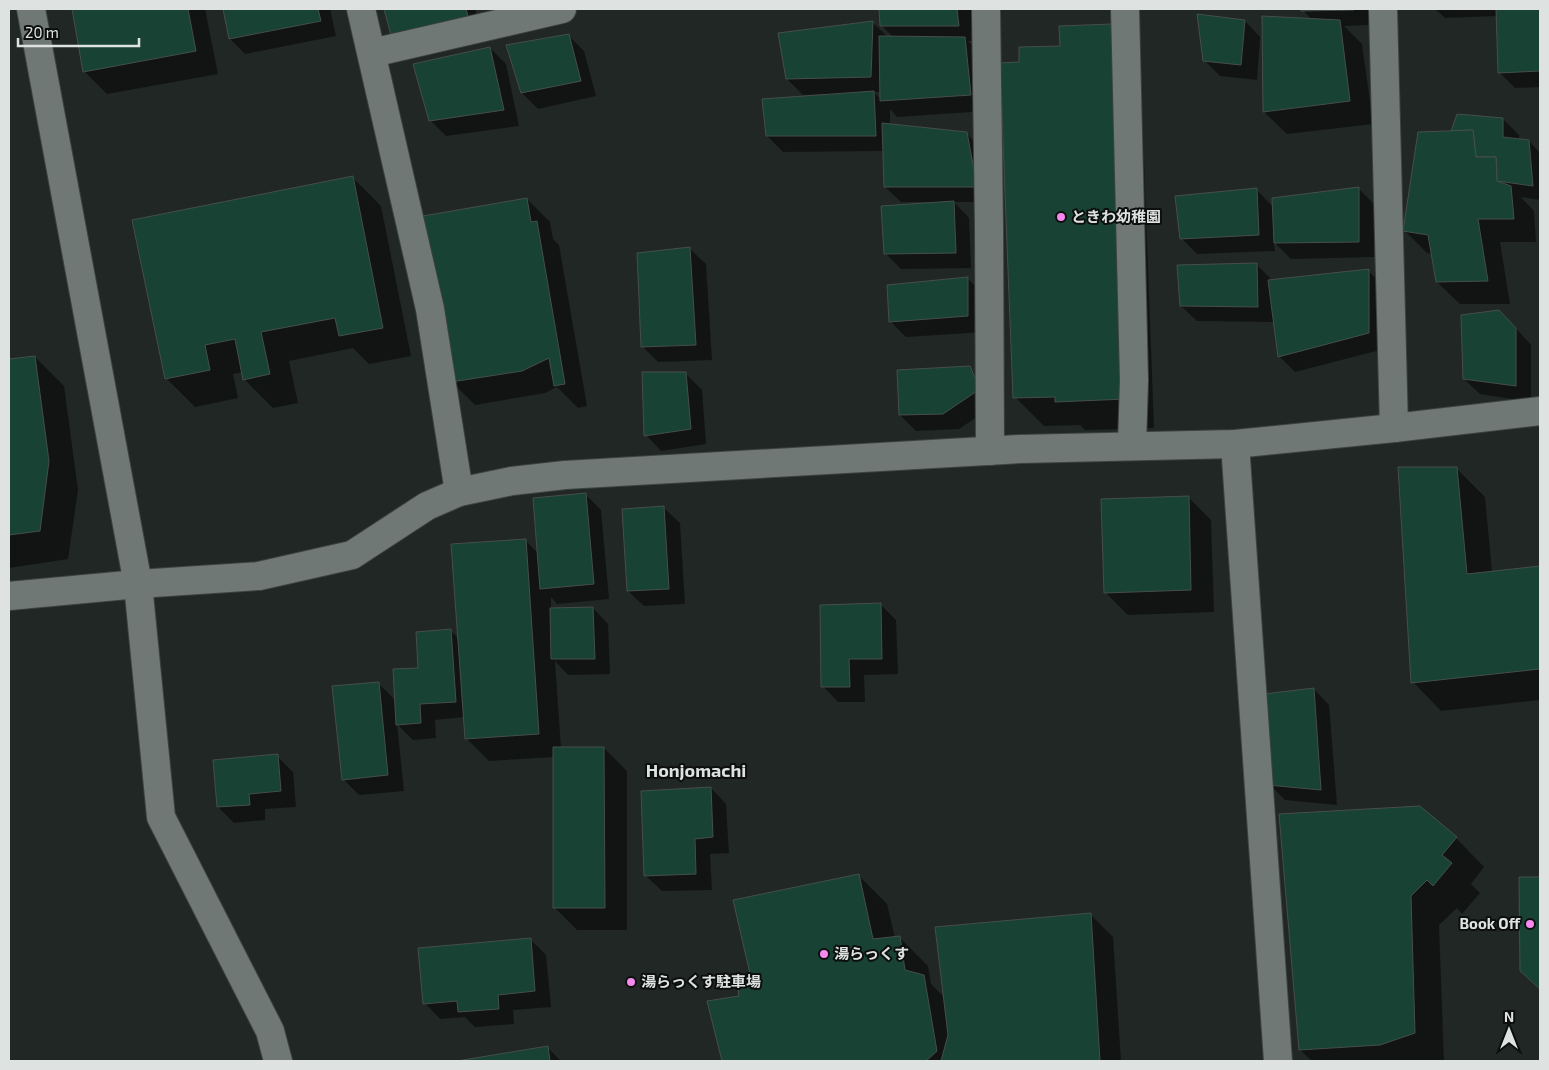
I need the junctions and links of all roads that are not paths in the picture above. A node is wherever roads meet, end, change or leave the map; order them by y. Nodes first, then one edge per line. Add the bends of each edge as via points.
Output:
1 (31, 9) edge
2 (361, 9) edge
3 (562, 9) edge
4 (986, 9) edge
5 (1125, 9) edge
6 (1383, 9) edge
7 (372, 53) junction
8 (1540, 411) edge
9 (1394, 428) junction
10 (1235, 444) junction
11 (1132, 445) junction
12 (990, 451) junction
13 (459, 492) junction
14 (138, 584) junction
15 (9, 596) edge
16 (278, 1061) edge
17 (1278, 1061) edge

1 - 14 street
2 - 7 street
3 - 7 street
4 - 12 street
5 - 11 street via 1134,380
6 - 9 street
7 - 13 street via 430,309
8 - 9 street
9 - 10 street
10 - 11 street
10 - 17 street
11 - 12 street
12 - 13 street via 565,475
13 - 14 street via 428,506 352,555 259,576
14 - 15 street
14 - 16 street via 161,817 270,1031

